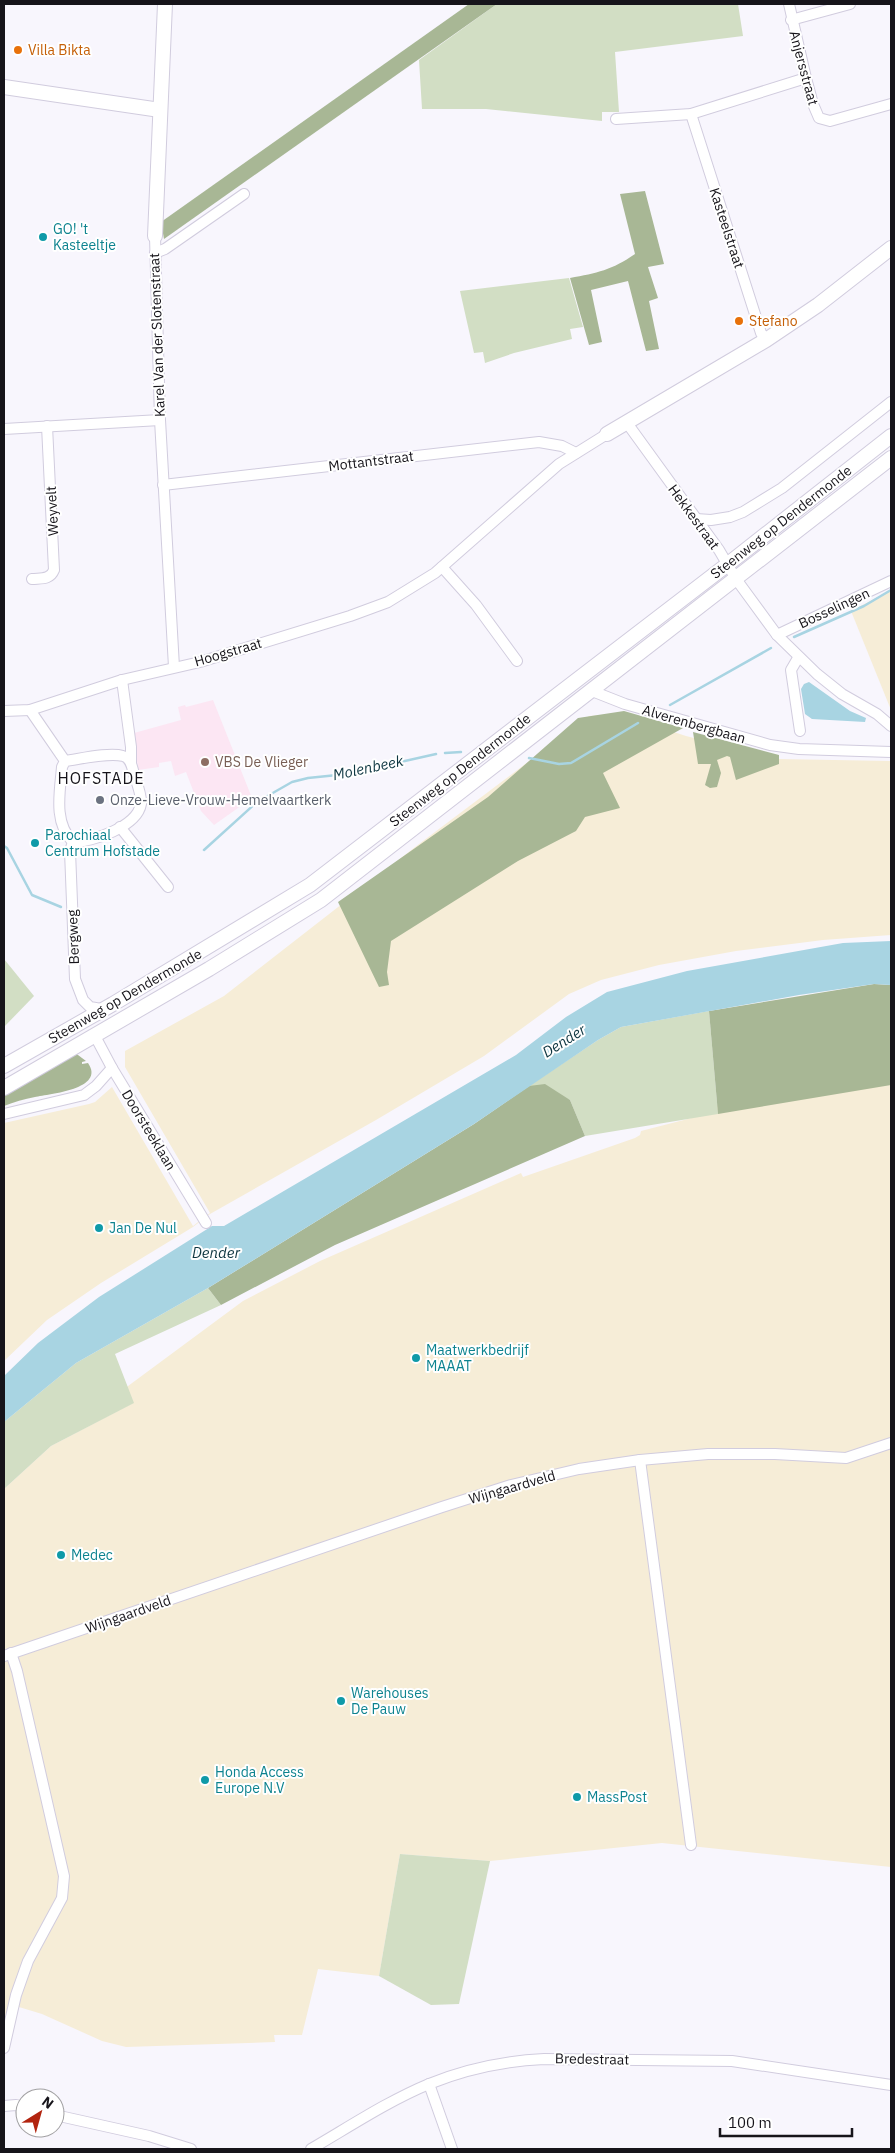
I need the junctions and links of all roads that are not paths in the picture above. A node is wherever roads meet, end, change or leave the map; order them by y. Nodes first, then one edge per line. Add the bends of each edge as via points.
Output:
1 (165, 4) edge
2 (789, 4) edge
3 (850, 4) edge
4 (791, 20) junction
5 (806, 78) junction
6 (4, 87) edge
7 (891, 104) edge
8 (160, 110) junction
9 (691, 114) junction
10 (616, 119) dead end
11 (244, 194) dead end
12 (155, 236) joint
13 (891, 248) edge
14 (155, 253) junction
15 (766, 340) junction
16 (891, 402) edge
17 (160, 420) junction
18 (627, 423) junction
19 (48, 426) junction
20 (4, 429) edge
21 (607, 434) joint
22 (891, 436) edge
23 (576, 453) junction
24 (891, 458) edge
25 (163, 485) junction
26 (696, 519) junction
27 (728, 564) junction
28 (442, 568) junction
29 (32, 578) dead end
30 (736, 579) junction
31 (891, 581) edge
32 (777, 635) junction
33 (798, 658) junction
34 (517, 661) dead end
35 (174, 667) junction
36 (122, 680) junction
37 (592, 692) junction
38 (30, 710) junction
39 (4, 711) edge
40 (891, 726) edge
41 (800, 731) dead end
42 (891, 752) edge
43 (64, 761) junction
44 (131, 762) junction
45 (120, 827) junction
46 (71, 846) junction
47 (168, 888) dead end
48 (107, 1007) junction
49 (65, 1031) junction
50 (95, 1036) junction
51 (4, 1066) edge
52 (112, 1068) junction
53 (4, 1088) edge
54 (4, 1114) edge
55 (206, 1224) dead end
56 (891, 1443) edge
57 (640, 1460) junction
58 (7, 1654) edge
59 (691, 1845) dead end
60 (4, 2048) edge
61 (429, 2084) junction
62 (891, 2085) edge
63 (65, 2117) edge
64 (191, 2149) edge
65 (311, 2149) edge
66 (452, 2149) edge

1 - 8 main road, Karel Van der Slotenstraat
2 - 4 street, Anjersstraat
3 - 4 street
4 - 5 street, Anjersstraat
5 - 7 street, Anjersstraat via 813,104 823,120
5 - 9 street
6 - 8 main road
8 - 12 main road, Karel Van der Slotenstraat
9 - 10 street
9 - 15 street, Kasteelstraat via 761,333
11 - 14 street
12 - 14 street, Karel Van der Slotenstraat
13 - 15 main road via 818,305
14 - 17 street, Karel Van der Slotenstraat
15 - 18 main road
16 - 26 street via 782,488 743,512 711,520
17 - 19 street
17 - 25 street, Karel Van der Slotenstraat
18 - 21 main road
18 - 26 street, Hekkestraat
19 - 20 street
19 - 29 street, Weyvelt via 54,570 48,578
21 - 23 street, Hoogstraat
22 - 27 main road, Steenweg op Dendermonde
23 - 25 street, Mottantstraat via 562,446 539,442
23 - 28 street, Hoogstraat via 559,464
24 - 30 main road, Steenweg op Dendermonde
25 - 35 street, Karel Van der Slotenstraat
26 - 27 street, Hekkestraat
27 - 30 street, Hekkestraat
27 - 48 main road, Steenweg op Dendermonde via 310,885
28 - 34 street via 476,605
28 - 35 street, Hoogstraat via 388,602 200,662
30 - 32 street, Hekkestraat
30 - 37 main road, Steenweg op Dendermonde
31 - 32 street, Bosselingen
32 - 33 street, Hekkestraat
33 - 40 street, Hekkestraat via 842,694
33 - 41 street via 791,670
35 - 36 street, Hoogstraat
36 - 38 street, Hoogstraat
36 - 44 street via 132,747
37 - 42 street, Alverenbergbaan via 761,742 799,749
37 - 50 main road, Steenweg op Dendermonde via 321,900
38 - 39 street, Hoogstraat
38 - 43 street
43 - 44 street via 115,755 126,757
43 - 46 street via 60,816
44 - 45 street via 141,802 133,818
45 - 46 street
45 - 47 street
46 - 48 street, Bergweg via 75,979 83,1000 90,1007
48 - 49 main road, Steenweg op Dendermonde
48 - 50 main road
49 - 50 main road via 80,1025
49 - 51 main road, Steenweg op Dendermonde
50 - 52 street, Doorsteeklaan
50 - 53 main road, Steenweg op Dendermonde
52 - 54 street via 84,1094
52 - 55 street, Doorsteeklaan
56 - 57 street, Wijngaardveld via 846,1458 708,1454
57 - 58 street, Wijngaardveld via 579,1469 511,1485
57 - 59 street
58 - 60 street, Wijngaardveld via 17,1671 64,1876 62,1898 28,1961
61 - 62 street, Bredestraat via 483,2067 544,2058 732,2062
61 - 65 street, Bredestraat
61 - 66 street
63 - 64 street

